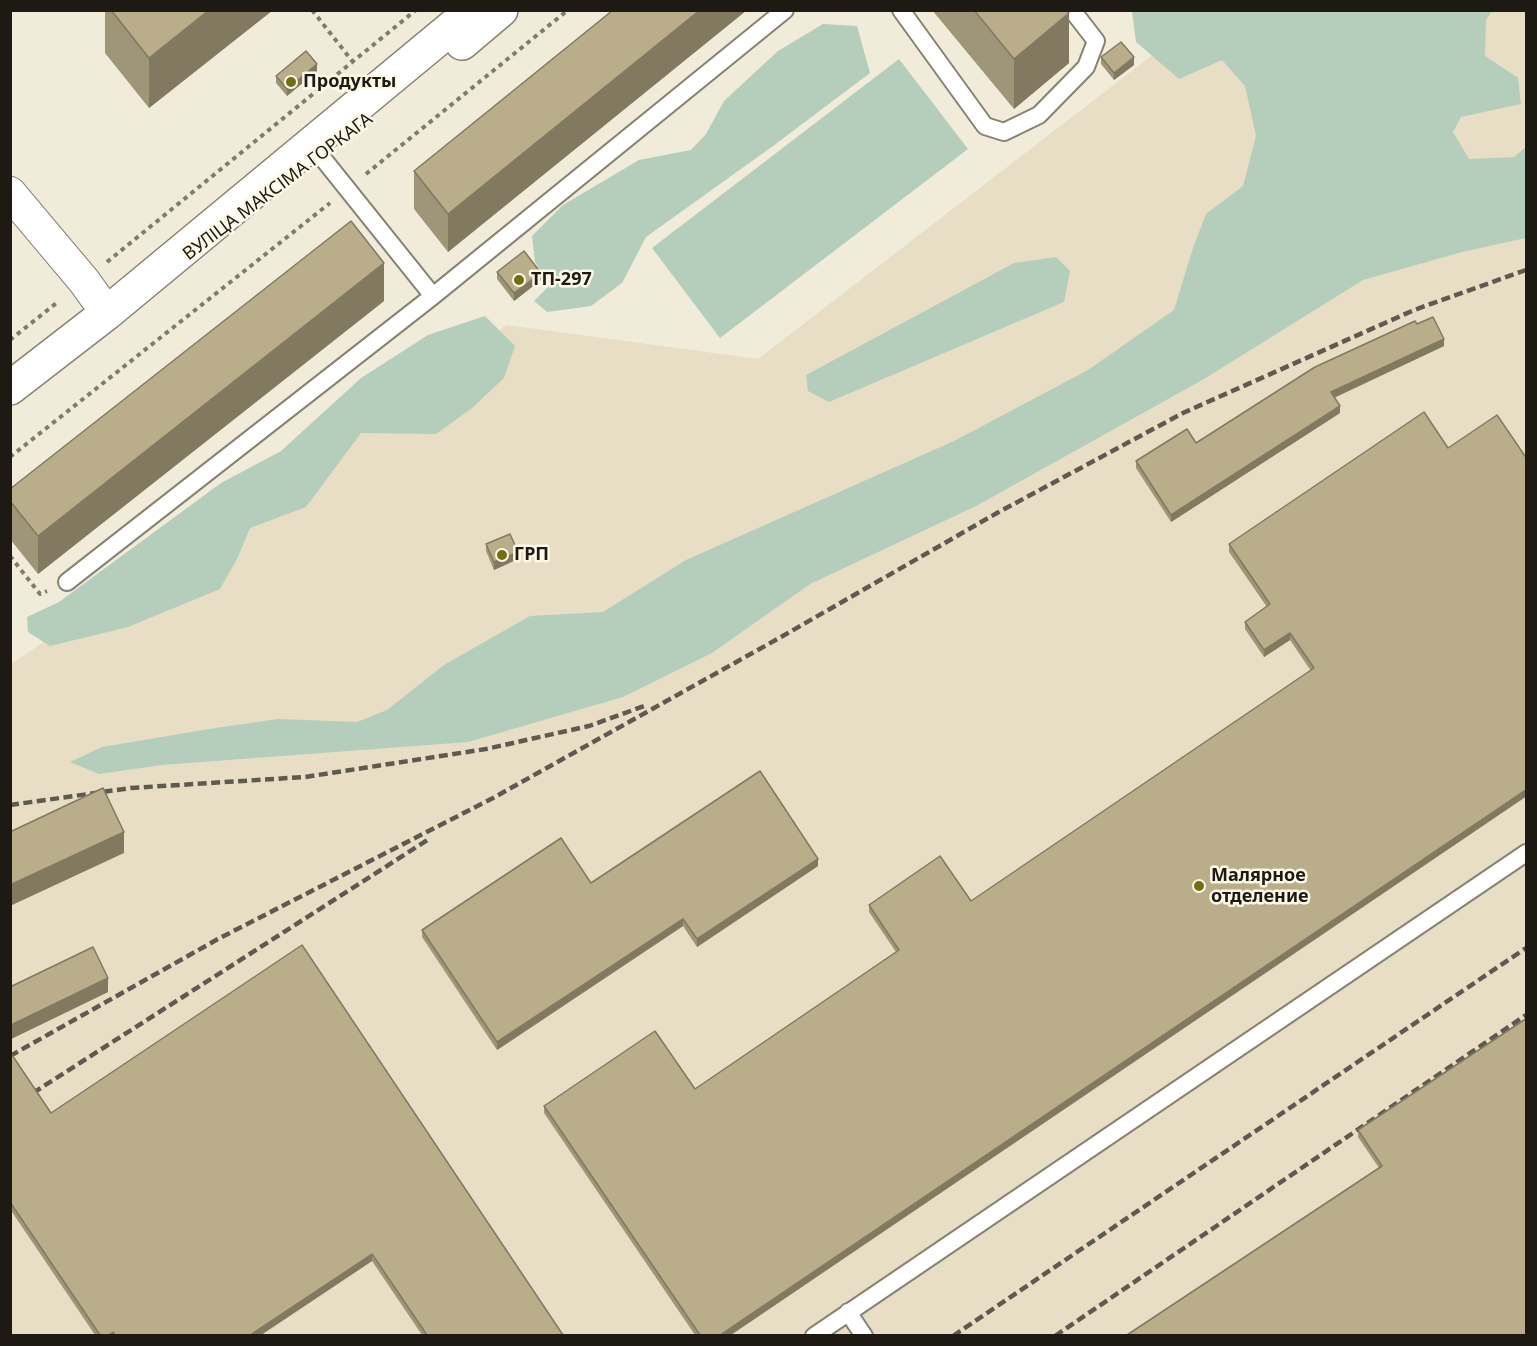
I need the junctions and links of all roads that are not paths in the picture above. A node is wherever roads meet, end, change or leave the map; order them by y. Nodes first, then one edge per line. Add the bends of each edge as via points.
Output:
1 (473, 10) edge
2 (501, 10) edge
3 (785, 10) edge
4 (901, 10) edge
5 (1072, 10) edge
6 (317, 151) junction
7 (10, 194) edge
8 (433, 296) junction
9 (107, 313) junction
10 (10, 388) edge
11 (68, 582) road end
12 (1527, 853) edge
13 (848, 1312) junction
14 (814, 1335) edge
15 (864, 1335) edge

1 - 6 main road, ВУЛІЦА МАКСІМА ГОРКАГА
2 - 6 main road, ВУЛІЦА МАКСІМА ГОРКАГА
3 - 8 lane
4 - 5 lane via 985,126 1004,132 1039,115 1086,67 1096,41
6 - 8 lane
6 - 9 main road, ВУЛІЦА МАКСІМА ГОРКАГА
7 - 9 street
8 - 11 lane
9 - 10 main road, ВУЛІЦА МАКСІМА ГОРКАГА
12 - 13 lane
13 - 14 lane
13 - 15 lane

